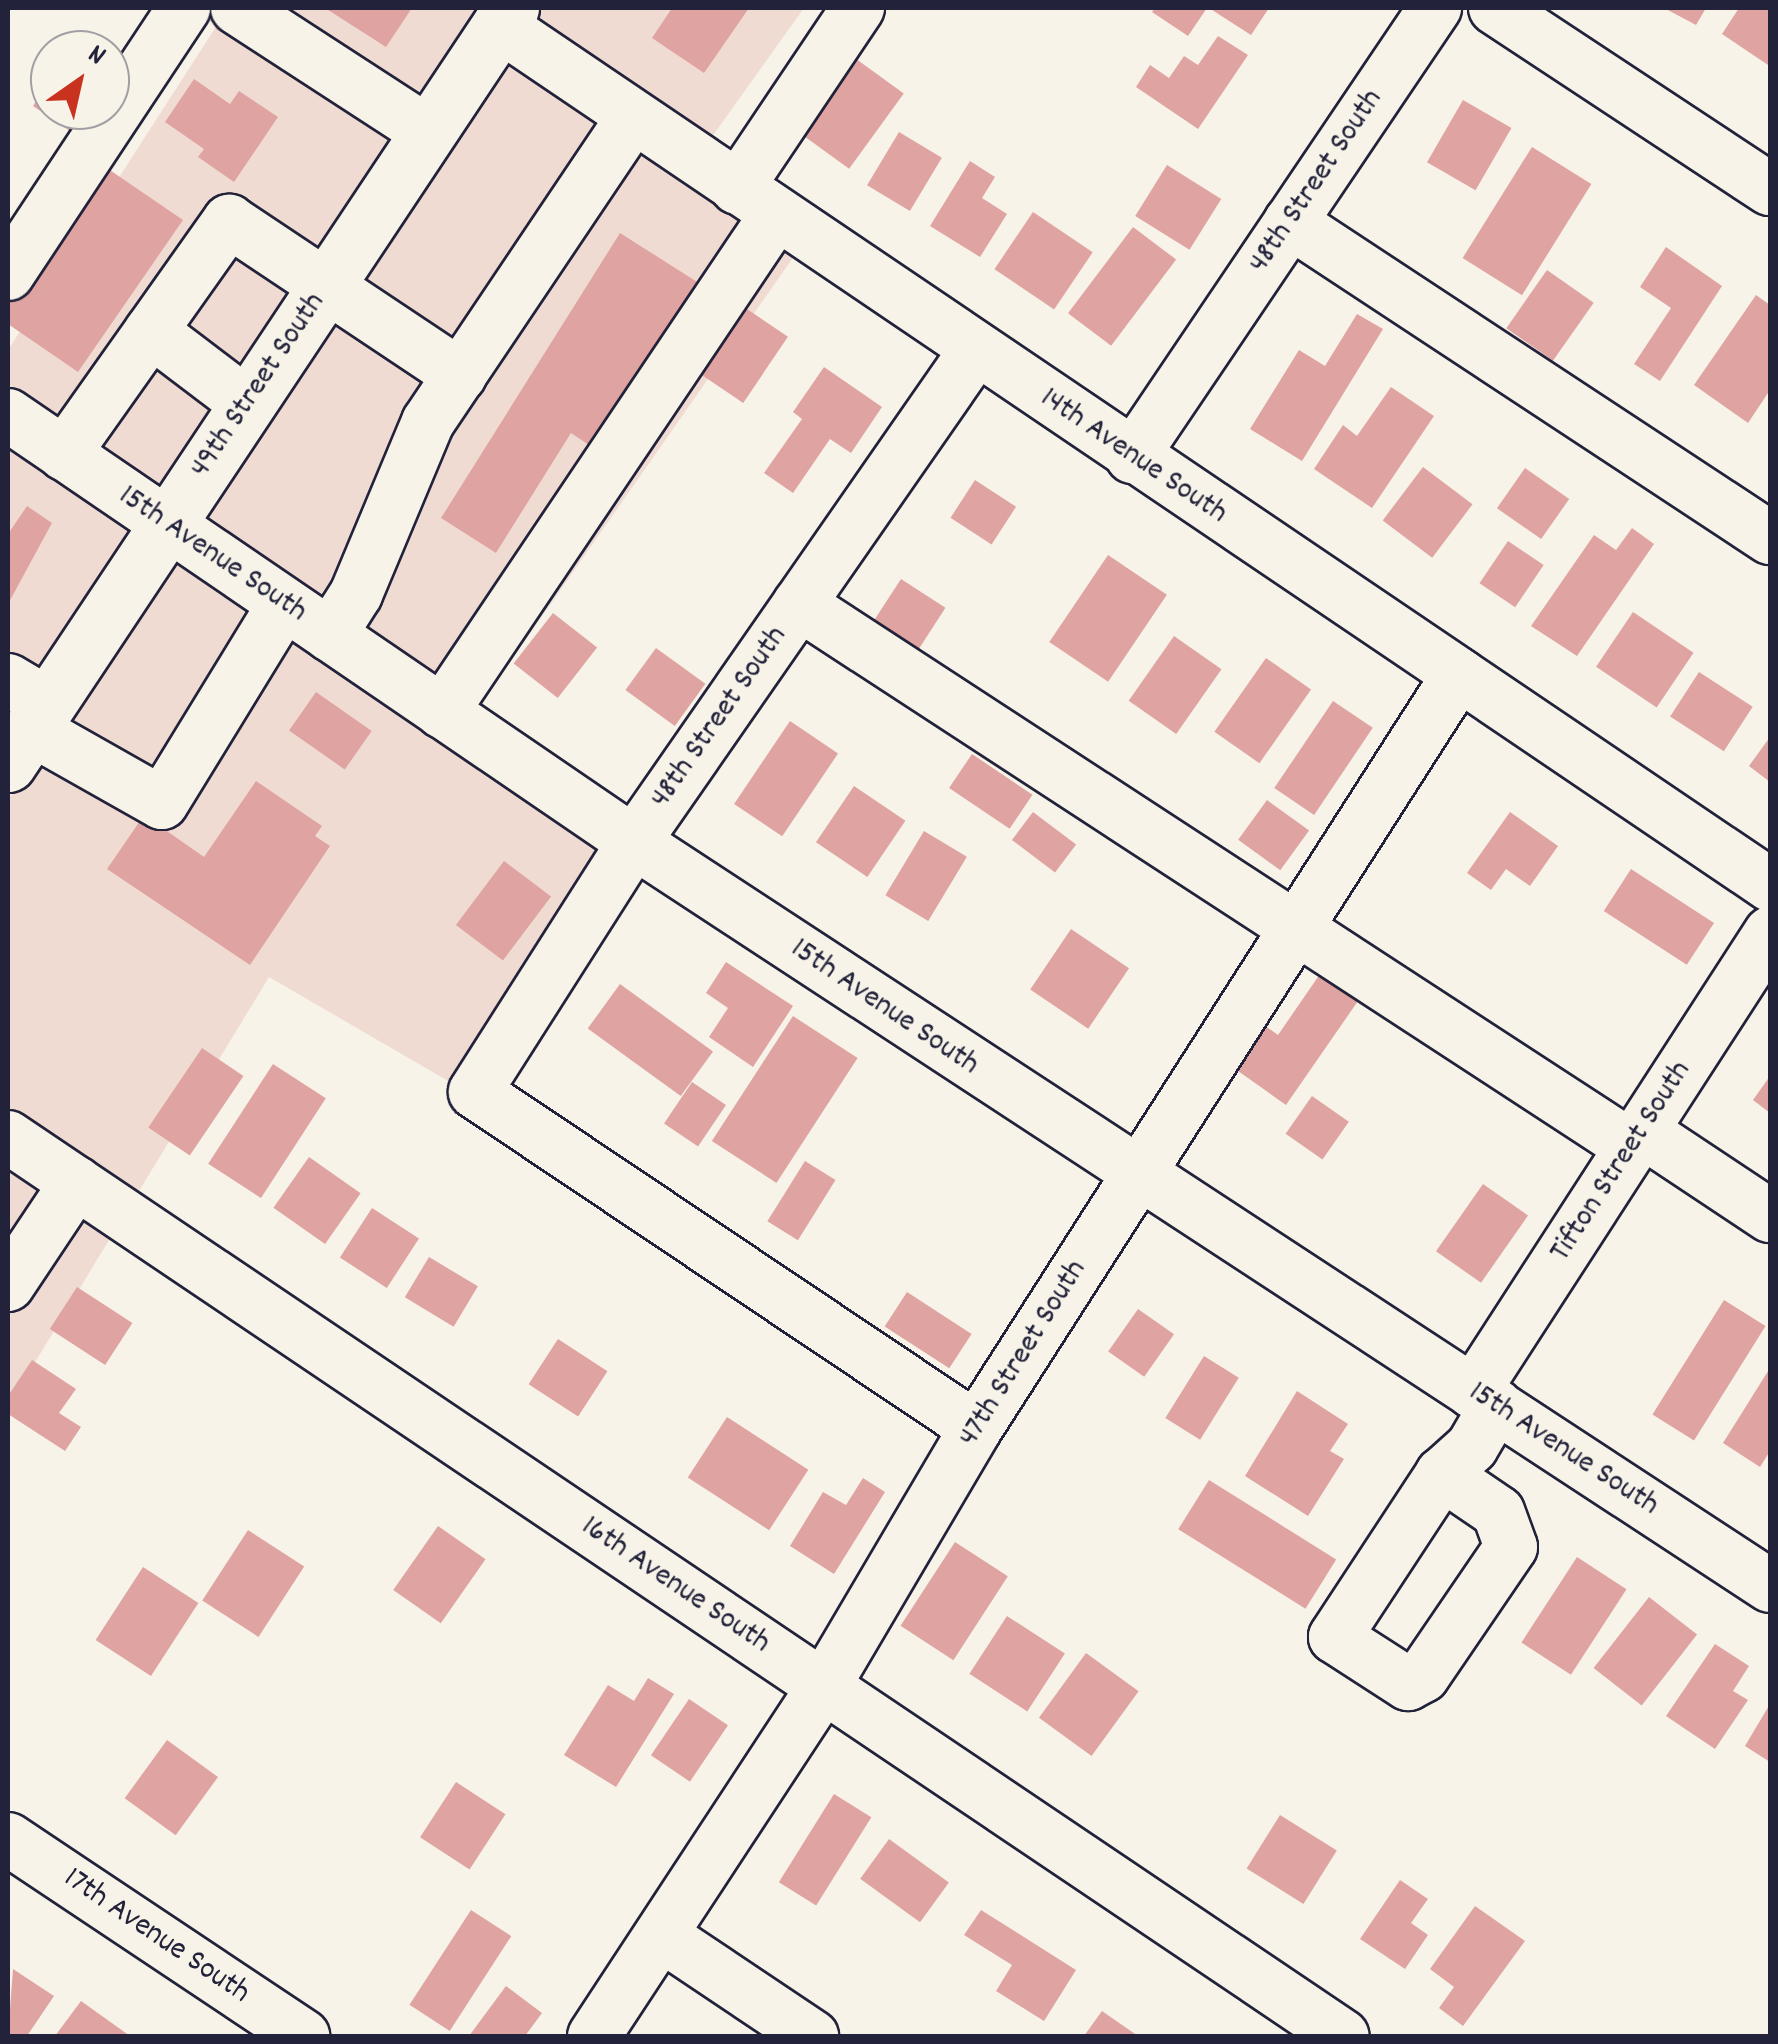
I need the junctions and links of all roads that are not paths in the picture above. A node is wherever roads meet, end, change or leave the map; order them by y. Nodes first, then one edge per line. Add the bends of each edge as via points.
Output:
1 (184, 8) edge
2 (237, 8) edge
3 (858, 8) edge
4 (1435, 8) edge
5 (1495, 8) edge
6 (505, 16) edge
7 (633, 116) junction
8 (428, 132) junction
9 (1770, 189) edge
10 (757, 202) junction
11 (1290, 222) junction
12 (8, 274) edge
13 (328, 282) junction
14 (151, 331) junction
15 (974, 351) junction
16 (460, 374) junction
17 (247, 404) junction
18 (8, 415) edge
19 (64, 454) junction
20 (1132, 457) junction
21 (167, 525) junction
22 (1770, 538) edge
23 (284, 604) junction
24 (799, 604) junction
25 (330, 635) junction
26 (1459, 674) junction
27 (442, 712) junction
28 (23, 719) edge
29 (634, 842) junction
30 (1770, 884) edge
31 (1293, 931) junction
32 (1770, 933) edge
33 (1637, 1139) junction
34 (15, 1159) edge
35 (1136, 1176) junction
36 (76, 1183) junction
37 (1770, 1216) edge
38 (8, 1285) edge
39 (1485, 1399) junction
40 (976, 1428) junction
41 (1442, 1474) dead end
42 (1770, 1586) edge
43 (824, 1686) junction
44 (8, 1839) edge
45 (661, 1935) junction
46 (303, 2036) edge
47 (594, 2036) edge
48 (812, 2036) edge
49 (1343, 2036) edge

1 - 12 street
2 - 8 street
3 - 10 street
4 - 11 street, 48th Street South
5 - 9 street
6 - 7 street, 14th Avenue South
6 - 8 main road, 49th Street South
7 - 10 street, 14th Avenue South
7 - 16 street
8 - 13 main road, 49th Street South
10 - 15 street, 14th Avenue South
10 - 27 street
11 - 20 street, 48th Street South
11 - 22 street
13 - 14 street via 229,221
13 - 16 street
13 - 17 main road, 49th Street South
14 - 17 street
14 - 19 street
15 - 20 street, 14th Avenue South
15 - 24 street, 48th Street South
16 - 25 street via 428,422 356,594
17 - 21 main road, 49th Street South
18 - 19 street, 15th Avenue South
19 - 21 street, 15th Avenue South
20 - 26 street, 14th Avenue South
21 - 23 street, 15th Avenue South
21 - 28 main road, 49th Street South
23 - 25 street, 15th Avenue South
23 - 28 street via 162,804
24 - 29 street, 48th Street South
24 - 31 street
25 - 27 street, 15th Avenue South
26 - 30 street, 14th Avenue South
26 - 31 street, 47th Street South
27 - 29 street, 15th Avenue South
29 - 35 street, 15th Avenue South
29 - 40 street, 48th Street South via 475,1092
31 - 33 street
31 - 35 street, 47th Street South
32 - 33 street, Tifton Street South
33 - 37 street
33 - 39 street, Tifton Street South
34 - 36 street, 16th Avenue South
35 - 39 street, 15th Avenue South
35 - 40 street, 47th Street South
36 - 38 street
36 - 43 street, 16th Avenue South
39 - 41 street, Tifton Street South via 1472,1447
39 - 42 street, 15th Avenue South
40 - 43 street, 47th Street South
43 - 45 street, 47th Street South
43 - 49 street, 16th Avenue South
44 - 46 street, 17th Avenue South
45 - 47 street, 47th Street South
45 - 48 street

